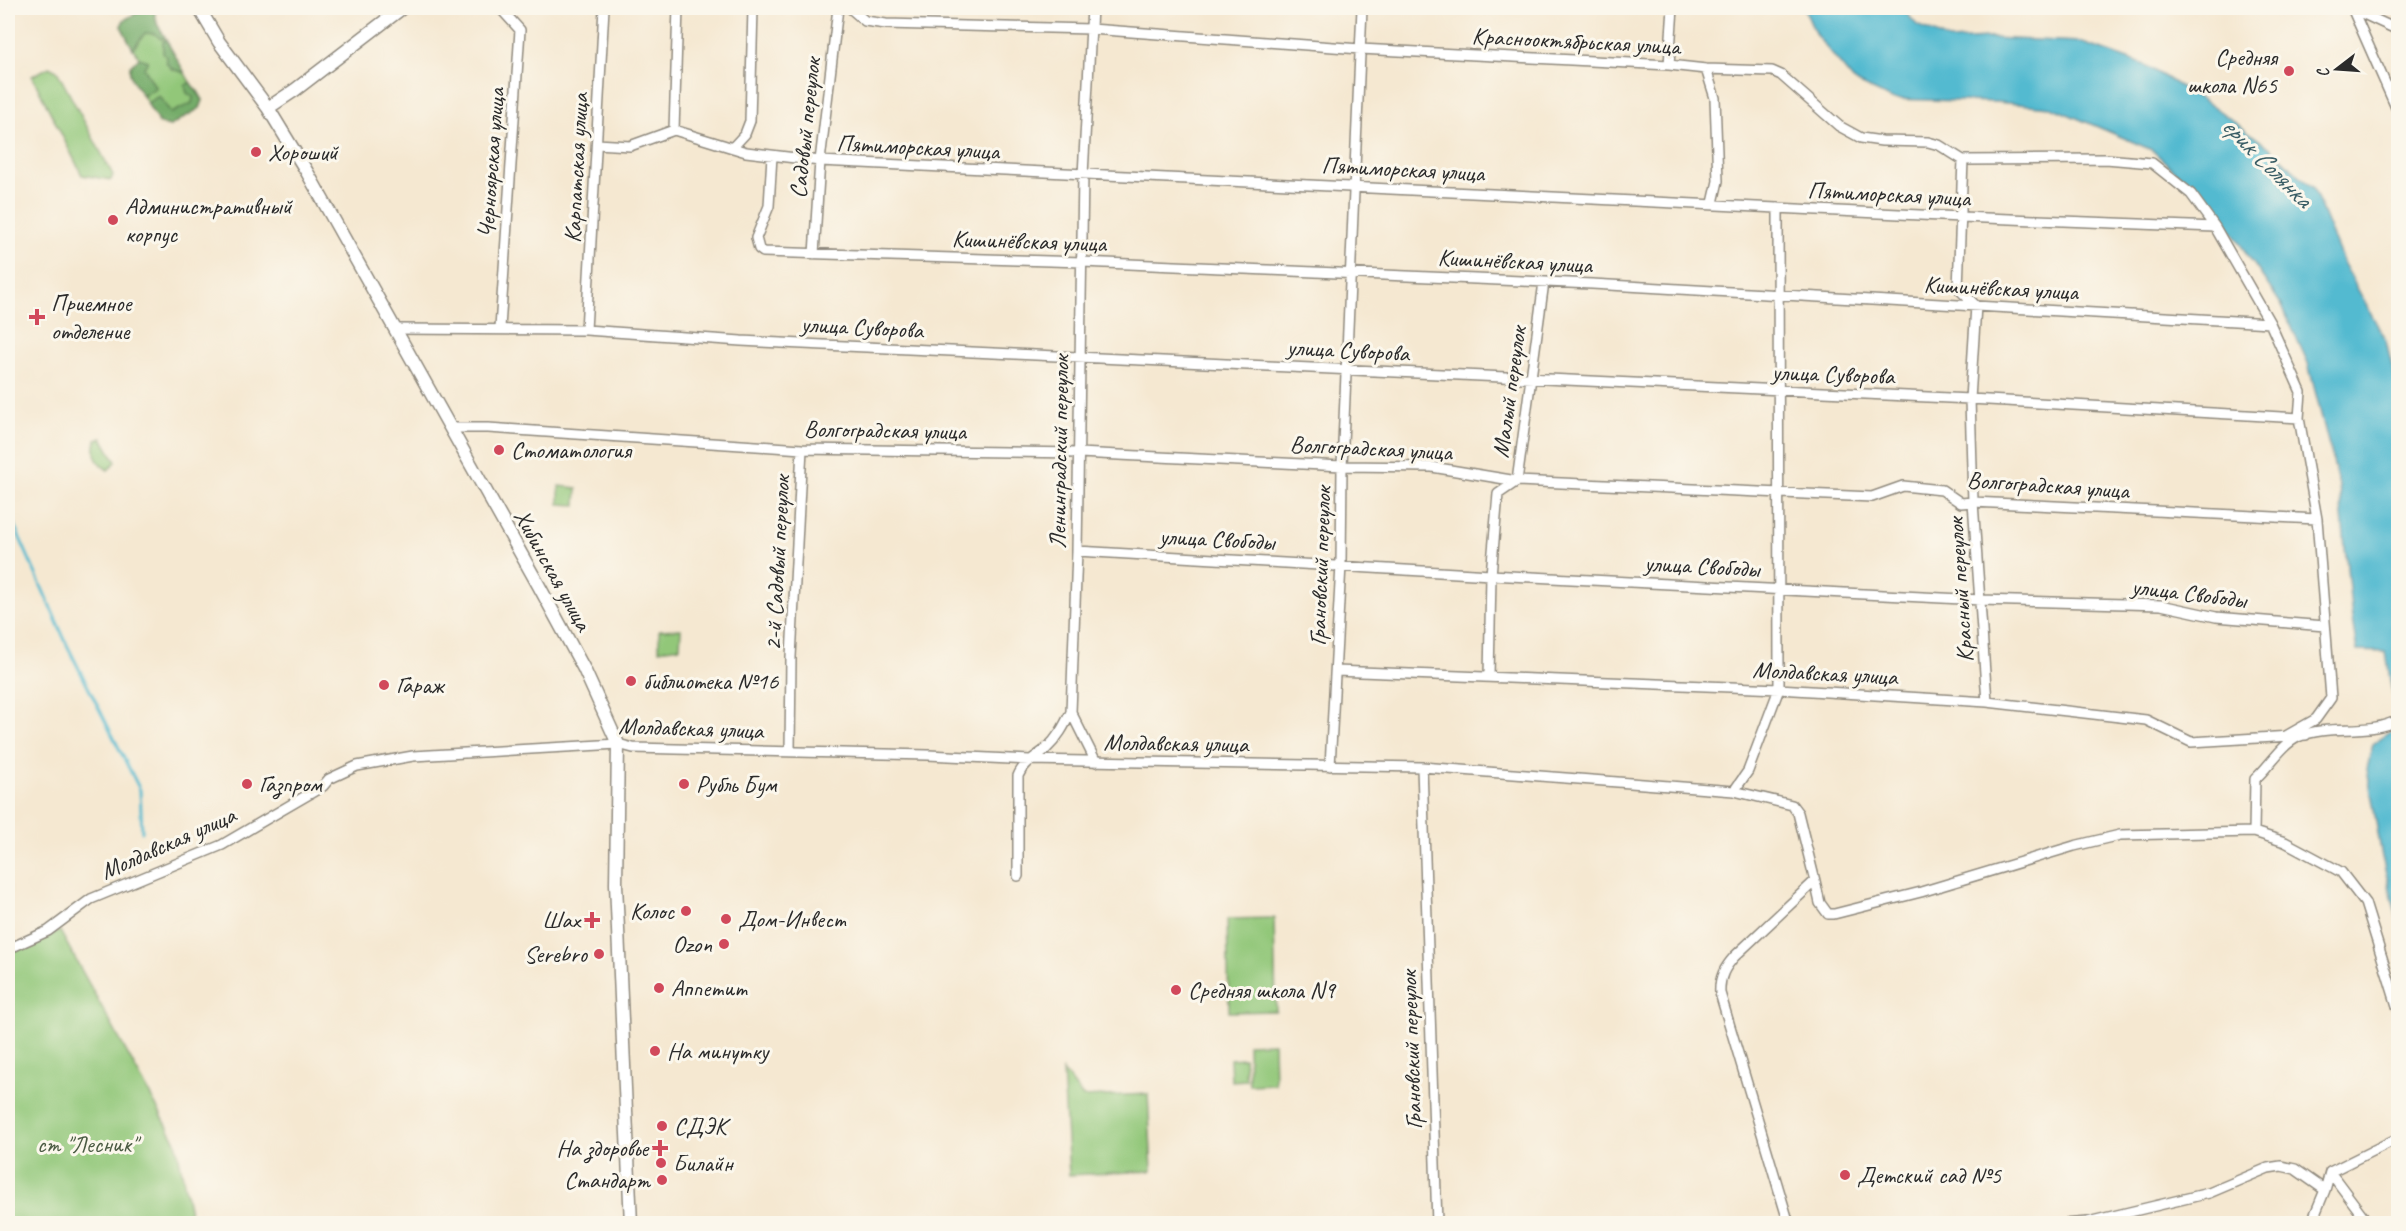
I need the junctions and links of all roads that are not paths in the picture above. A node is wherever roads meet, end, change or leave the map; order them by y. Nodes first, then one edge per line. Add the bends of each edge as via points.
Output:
1 (199, 8) edge
2 (402, 8) edge
3 (500, 8) edge
4 (604, 8) edge
5 (678, 8) edge
6 (753, 8) edge
7 (838, 8) edge
8 (850, 8) edge
9 (1092, 8) edge
10 (1362, 8) edge
11 (1673, 8) edge
12 (2353, 8) edge
13 (1091, 28) junction
14 (2398, 30) edge
15 (1360, 49) junction
16 (1669, 65) junction
17 (1706, 69) junction
18 (268, 108) junction
19 (2398, 112) edge
20 (674, 130) junction
21 (597, 144) junction
22 (733, 147) junction
23 (772, 156) junction
24 (1963, 160) junction
25 (820, 161) junction
26 (1083, 175) junction
27 (1355, 187) junction
28 (1713, 204) junction
29 (1778, 208) junction
30 (1961, 217) junction
31 (2215, 227) junction
32 (814, 254) junction
33 (1082, 261) junction
34 (1351, 273) junction
35 (1544, 282) junction
36 (1779, 295) junction
37 (1976, 306) junction
38 (2270, 323) junction
39 (394, 328) junction
40 (500, 328) junction
41 (586, 330) junction
42 (1080, 357) junction
43 (1348, 369) junction
44 (1530, 378) junction
45 (1778, 391) junction
46 (1970, 399) junction
47 (2299, 418) junction
48 (451, 428) junction
49 (802, 448) junction
50 (1079, 453) junction
51 (1342, 466) junction
52 (1517, 481) junction
53 (1778, 492) junction
54 (1973, 502) junction
55 (2317, 519) junction
56 (1077, 550) junction
57 (1341, 565) junction
58 (1491, 575) junction
59 (1778, 590) junction
60 (1981, 600) junction
61 (2325, 626) junction
62 (1336, 671) junction
63 (1489, 677) junction
64 (1779, 688) junction
65 (1987, 702) junction
66 (1071, 712) junction
67 (2395, 721) edge
68 (2306, 735) junction
69 (2286, 736) junction
70 (618, 744) junction
71 (790, 751) junction
72 (1030, 760) junction
73 (1096, 762) junction
74 (1330, 766) junction
75 (1422, 767) junction
76 (1734, 791) junction
77 (2254, 832) junction
78 (1018, 876) dead end
79 (1815, 881) junction
80 (8, 949) edge
81 (2398, 1009) edge
82 (2398, 1138) edge
83 (2330, 1172) junction
84 (2325, 1190) junction
85 (631, 1224) edge
86 (1437, 1224) edge
87 (1789, 1224) edge
88 (2064, 1224) edge
89 (2312, 1224) edge
90 (2369, 1224) edge

1 - 18 street, Хибинская улица
2 - 18 street
3 - 40 street, Черноярская улица via 520,30
4 - 21 street, Карпатская улица
5 - 20 street
6 - 22 street via 750,121
7 - 25 street, Садовый переулок
8 - 13 street, Краснооктябрьская улица via 872,23
9 - 13 street, Ленинградский переулок
10 - 15 street, Грановский переулок
11 - 16 street
12 - 14 street
12 - 19 street
13 - 15 street, Краснооктябрьская улица
13 - 26 street, Ленинградский переулок
15 - 16 street, Краснооктябрьская улица
15 - 27 street, Грановский переулок
16 - 17 street, Краснооктябрьская улица
17 - 24 street, Краснооктябрьская улица via 1772,71 1850,134 1882,141 1928,142
17 - 28 street via 1715,98 1718,181
18 - 39 street, Хибинская улица
20 - 21 street via 630,146
20 - 22 street, Пятиморская улица
21 - 41 street, Карпатская улица
22 - 23 street, Пятиморская улица
23 - 25 street, Пятиморская улица
23 - 32 street, Кишинёвская улица via 769,206 756,238 759,249
24 - 30 street
24 - 31 street via 2106,159 2152,163 2191,194
25 - 26 street, Пятиморская улица
25 - 32 street, Садовый переулок
26 - 27 street, Пятиморская улица
26 - 33 street, Ленинградский переулок
27 - 28 street, Пятиморская улица
27 - 34 street, Грановский переулок
28 - 29 street, Пятиморская улица
29 - 30 street, Пятиморская улица
29 - 36 street
30 - 31 street, Пятиморская улица
30 - 37 street via 1958,288
31 - 38 street
32 - 33 street, Кишинёвская улица
33 - 34 street, Кишинёвская улица
33 - 42 street, Ленинградский переулок
34 - 35 street, Кишинёвская улица
34 - 43 street, Грановский переулок
35 - 36 street, Кишинёвская улица
35 - 44 street, Малый переулок
36 - 37 street, Кишинёвская улица
36 - 45 street
37 - 38 street, Кишинёвская улица
37 - 46 street, Красный переулок
38 - 47 street via 2301,392
39 - 40 street, улица Суворова
39 - 48 street, Хибинская улица
40 - 41 street, улица Суворова
41 - 42 street, улица Суворова
42 - 43 street, улица Суворова
42 - 50 street, Ленинградский переулок
43 - 44 street, улица Суворова
43 - 51 street, Грановский переулок
44 - 45 street, улица Суворова
44 - 52 street, Малый переулок
45 - 46 street, улица Суворова
45 - 53 street
46 - 47 street, улица Суворова
46 - 54 street, Красный переулок
47 - 55 street
48 - 49 street, Волгоградская улица
48 - 70 street, Хибинская улица via 584,669
49 - 50 street, Волгоградская улица
49 - 71 street, 2-й Садовый переулок
50 - 51 street, Волгоградская улица
50 - 56 street, Ленинградский переулок
51 - 52 street, Волгоградская улица via 1432,467
51 - 57 street, Грановский переулок
52 - 53 street, Волгоградская улица
52 - 58 street, Малый переулок via 1498,494
53 - 54 street, Волгоградская улица via 1872,497 1903,486 1942,490 1961,503
53 - 59 street
54 - 55 street, Волгоградская улица
54 - 60 street, Красный переулок
55 - 61 street
56 - 57 street, улица Свободы
56 - 66 street, Ленинградский переулок
57 - 58 street, улица Свободы
57 - 62 street, Грановский переулок
58 - 59 street, улица Свободы
58 - 63 street, Малый переулок
59 - 60 street, улица Свободы
59 - 64 street
60 - 61 street, улица Свободы via 2161,605 2216,617
60 - 65 street, Красный переулок
61 - 69 street via 2331,698 2316,718
62 - 63 street, Молдавская улица
62 - 74 street, Грановский переулок
63 - 64 street, Молдавская улица
64 - 65 street, Молдавская улица
64 - 76 street via 1748,771
65 - 69 street, Молдавская улица via 2146,720 2191,742
66 - 72 street, Ленинградский переулок via 1060,733
66 - 73 street
67 - 68 street, Молдавская улица via 2371,728
68 - 69 street, Молдавская улица
68 - 77 street via 2295,738 2255,779
70 - 71 street, Молдавская улица via 633,748
70 - 80 street, Молдавская улица via 413,756 357,766 222,845 92,899 44,934
70 - 85 street, Хибинская улица via 616,884
71 - 72 street, Молдавская улица
72 - 73 street, Молдавская улица
72 - 78 street, Ленинградский переулок via 1018,776
73 - 74 street, Молдавская улица
74 - 75 street, Молдавская улица
75 - 76 street, Молдавская улица
75 - 86 street, Грановский переулок
76 - 79 street, Молдавская улица via 1792,805 1798,813
77 - 79 street via 2120,836 1834,914 1828,914 1820,903
77 - 81 street via 2286,842 2341,873 2365,903
79 - 87 street via 1728,963 1719,982 1719,993
82 - 83 street
83 - 84 street
83 - 90 street
84 - 88 street via 2295,1169 2282,1166 2209,1193 2088,1222
84 - 89 street

